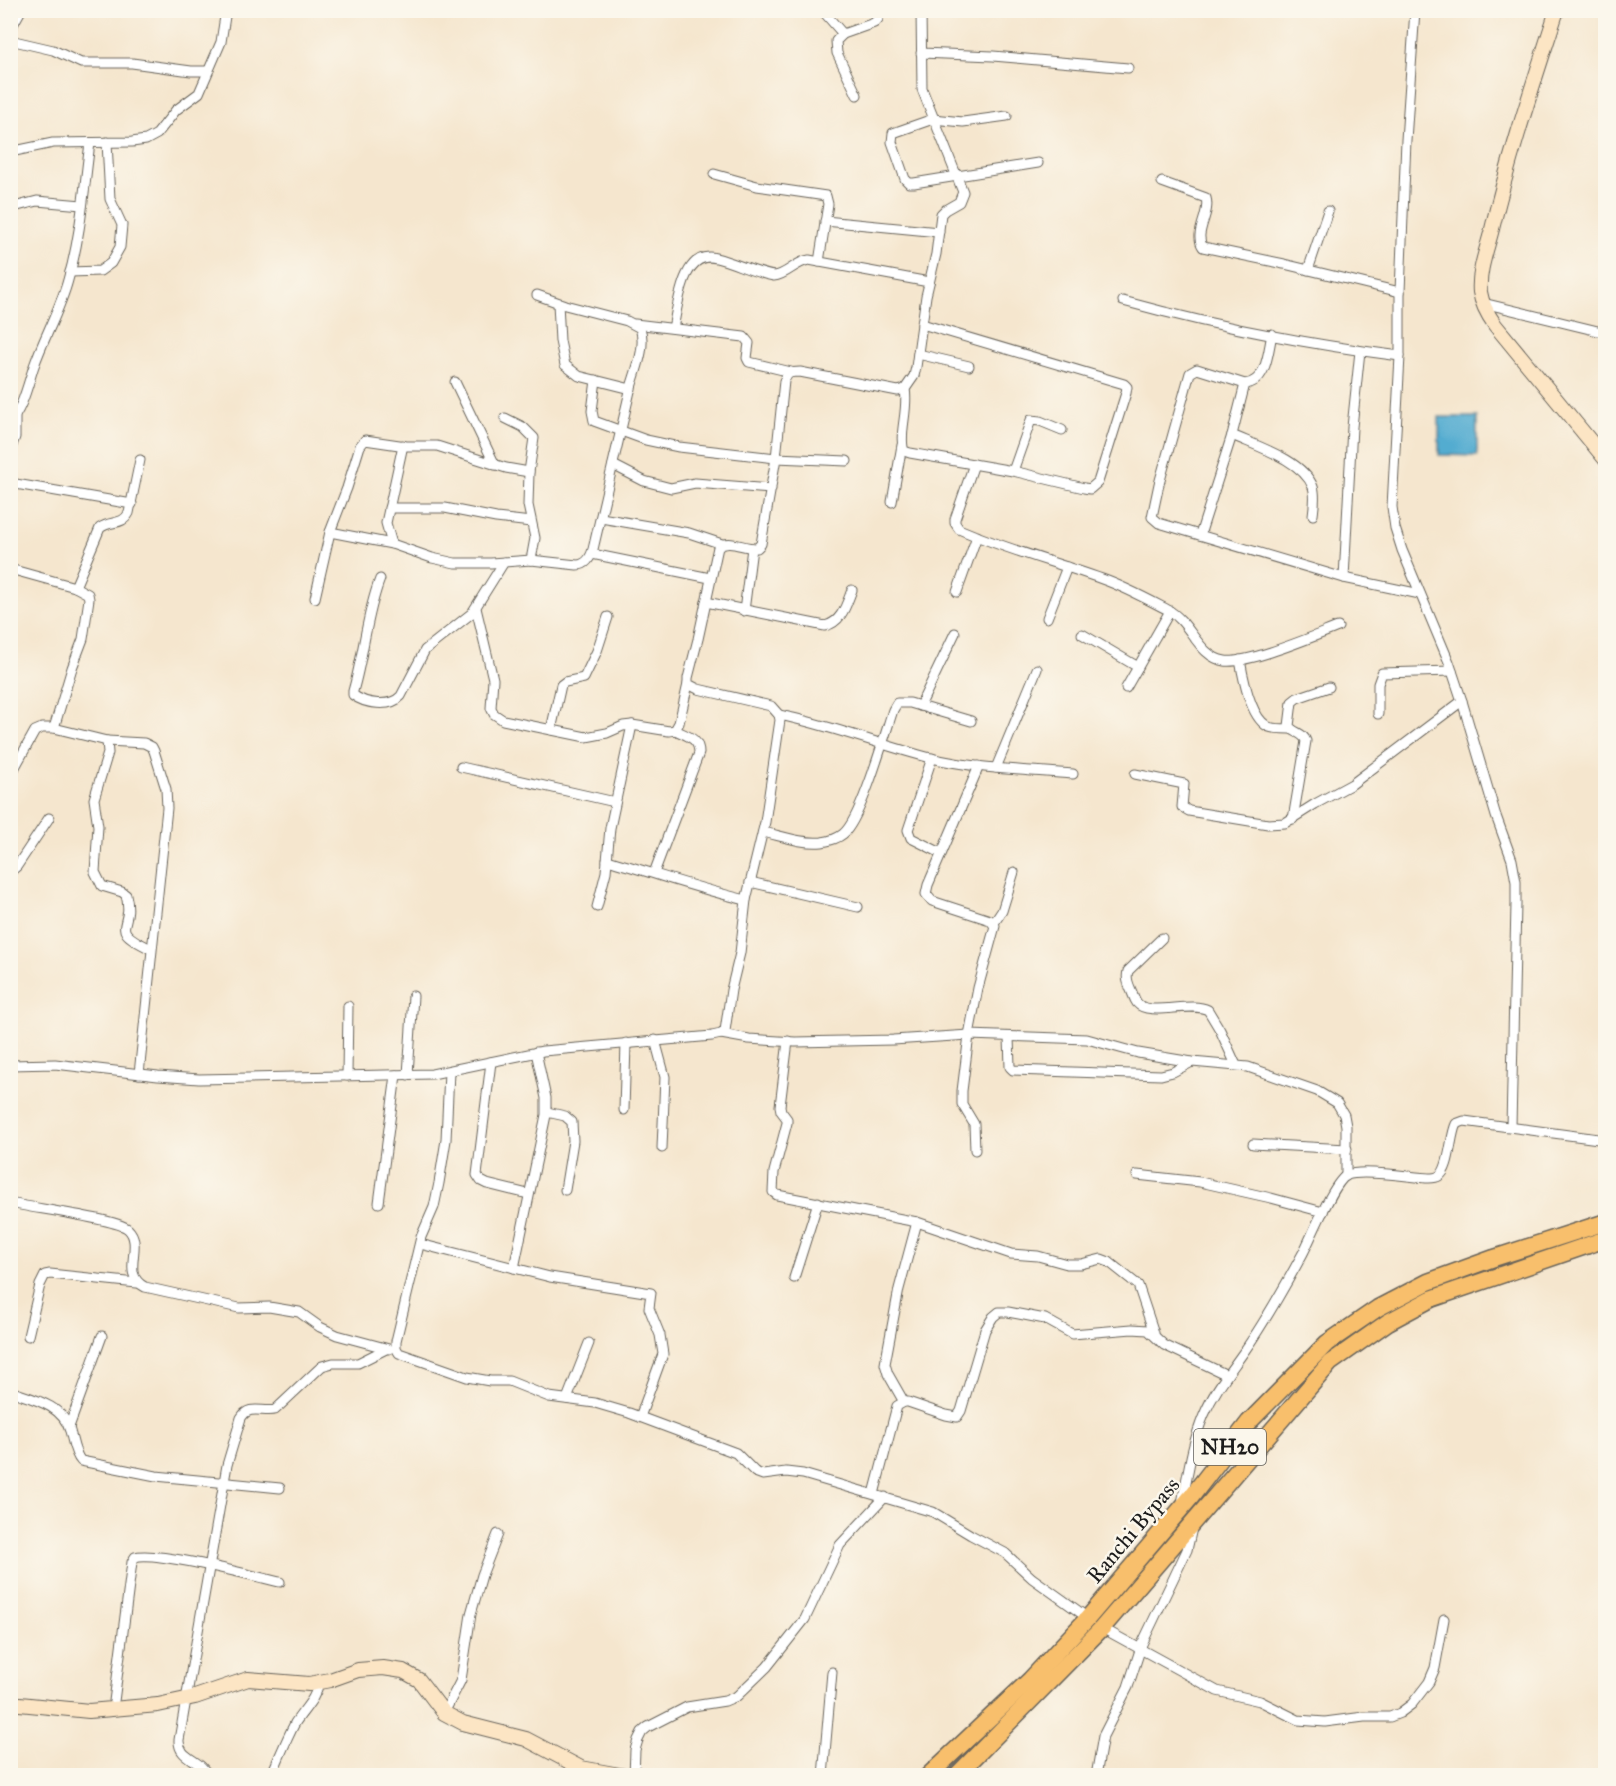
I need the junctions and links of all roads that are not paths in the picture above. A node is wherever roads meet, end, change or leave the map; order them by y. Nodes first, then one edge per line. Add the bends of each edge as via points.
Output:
1 (21, 10) edge
2 (226, 10) edge
3 (822, 10) edge
4 (879, 10) edge
5 (921, 10) edge
6 (1027, 10) edge
7 (1041, 10) edge
8 (1415, 10) edge
9 (1557, 10) edge
10 (10, 30) edge
11 (843, 34) junction
12 (10, 40) edge
13 (921, 53) junction
14 (1128, 68) dead end
15 (207, 71) junction
16 (857, 95) dead end
17 (1007, 116) dead end
18 (933, 119) junction
19 (107, 142) junction
20 (90, 143) junction
21 (10, 152) edge
22 (1038, 163) dead end
23 (714, 174) dead end
24 (958, 177) junction
25 (1162, 182) dead end
26 (82, 205) junction
27 (10, 208) edge
28 (1328, 211) dead end
29 (825, 221) junction
30 (939, 232) junction
31 (819, 262) junction
32 (1308, 270) junction
33 (70, 272) junction
34 (929, 282) junction
35 (1400, 292) junction
36 (537, 295) dead end
37 (1123, 301) dead end
38 (558, 303) junction
39 (1483, 303) junction
40 (635, 324) junction
41 (922, 324) junction
42 (673, 328) junction
43 (1605, 333) edge
44 (1272, 334) junction
45 (1360, 351) junction
46 (918, 354) junction
47 (1400, 356) junction
48 (969, 366) dead end
49 (791, 372) junction
50 (596, 381) junction
51 (455, 382) dead end
52 (1245, 384) junction
53 (631, 389) junction
54 (905, 389) junction
55 (505, 418) dead end
56 (13, 419) edge
57 (622, 430) junction
58 (1062, 430) dead end
59 (1232, 435) junction
60 (403, 445) junction
61 (902, 445) junction
62 (10, 452) edge
63 (776, 458) junction
64 (140, 460) dead end
65 (1605, 460) edge
66 (847, 461) dead end
67 (974, 464) junction
68 (495, 465) junction
69 (613, 465) junction
70 (1013, 471) junction
71 (529, 472) junction
72 (10, 483) edge
73 (771, 489) junction
74 (892, 502) dead end
75 (132, 504) junction
76 (389, 508) junction
77 (1313, 515) dead end
78 (601, 518) junction
79 (531, 522) junction
80 (330, 532) junction
81 (1200, 535) junction
82 (977, 536) junction
83 (392, 544) junction
84 (722, 544) junction
85 (752, 548) junction
86 (592, 554) junction
87 (531, 560) junction
88 (504, 562) junction
89 (1067, 567) junction
90 (10, 569) edge
91 (710, 578) junction
92 (1344, 578) junction
93 (380, 579) dead end
94 (75, 587) junction
95 (852, 590) dead end
96 (957, 592) dead end
97 (1420, 594) junction
98 (315, 598) dead end
99 (706, 602) junction
100 (476, 608) junction
101 (744, 611) junction
102 (1170, 611) junction
103 (608, 617) dead end
104 (1047, 618) dead end
105 (1338, 627) dead end
106 (955, 633) dead end
107 (1082, 634) dead end
108 (1240, 660) junction
109 (1138, 667) junction
110 (1037, 669) dead end
111 (1452, 671) junction
112 (688, 684) junction
113 (1329, 687) dead end
114 (1126, 688) dead end
115 (1462, 701) junction
116 (921, 706) junction
117 (1378, 714) dead end
118 (779, 715) junction
119 (971, 721) dead end
120 (632, 725) junction
121 (54, 728) junction
122 (1290, 729) junction
123 (551, 730) junction
124 (675, 730) junction
125 (107, 741) junction
126 (882, 744) junction
127 (932, 758) junction
128 (979, 766) junction
129 (461, 767) dead end
130 (996, 768) junction
131 (1073, 774) dead end
132 (1135, 774) dead end
133 (10, 776) edge
134 (615, 802) junction
135 (49, 818) dead end
136 (1293, 819) junction
137 (763, 832) junction
138 (941, 853) junction
139 (607, 860) junction
140 (10, 872) edge
141 (1014, 872) dead end
142 (654, 873) junction
143 (750, 882) junction
144 (746, 900) junction
145 (597, 907) dead end
146 (858, 907) dead end
147 (994, 922) junction
148 (1162, 938) dead end
149 (151, 949) junction
150 (413, 996) dead end
151 (348, 1006) dead end
152 (721, 1034) junction
153 (969, 1035) junction
154 (1009, 1037) junction
155 (655, 1040) junction
156 (788, 1041) junction
157 (626, 1043) junction
158 (536, 1052) junction
159 (491, 1062) junction
160 (1192, 1062) junction
161 (10, 1065) edge
162 (1236, 1065) junction
163 (449, 1071) junction
164 (139, 1074) junction
165 (408, 1075) junction
166 (347, 1076) junction
167 (396, 1076) junction
168 (624, 1110) dead end
169 (547, 1112) junction
170 (1511, 1127) junction
171 (1605, 1140) edge
172 (1252, 1144) dead end
173 (662, 1148) dead end
174 (1347, 1149) junction
175 (975, 1150) dead end
176 (1137, 1175) dead end
177 (1346, 1176) junction
178 (565, 1190) dead end
179 (528, 1194) junction
180 (818, 1202) junction
181 (10, 1203) edge
182 (380, 1203) dead end
183 (1323, 1212) junction
184 (917, 1222) junction
185 (1605, 1222) edge
186 (1605, 1239) edge
187 (420, 1245) junction
188 (514, 1268) junction
189 (794, 1278) dead end
190 (137, 1283) junction
191 (1154, 1333) junction
192 (28, 1336) dead end
193 (102, 1336) dead end
194 (589, 1343) dead end
195 (386, 1349) junction
196 (399, 1353) junction
197 (1227, 1375) junction
198 (10, 1391) edge
199 (567, 1399) junction
200 (904, 1402) junction
201 (640, 1417) junction
202 (69, 1427) junction
203 (223, 1483) junction
204 (280, 1488) dead end
205 (874, 1494) junction
206 (885, 1497) junction
207 (1181, 1509) junction
208 (1194, 1522) junction
209 (498, 1534) dead end
210 (208, 1565) junction
211 (280, 1582) dead end
212 (1088, 1618) junction
213 (1444, 1618) dead end
214 (1102, 1629) junction
215 (1140, 1648) junction
216 (832, 1672) dead end
217 (320, 1682) junction
218 (187, 1700) junction
219 (10, 1703) edge
220 (113, 1709) junction
221 (444, 1713) junction
222 (208, 1776) edge
223 (271, 1776) edge
224 (625, 1776) edge
225 (634, 1776) edge
226 (823, 1776) edge
227 (928, 1776) edge
228 (956, 1776) edge
229 (1096, 1776) edge

1 - 10 street
2 - 15 street via 221,42
3 - 11 street
4 - 11 street via 874,23
5 - 13 street
6 - 7 street
8 - 35 street
9 - 39 street via 1500,191 1480,280
11 - 16 street via 836,41 837,53
12 - 15 street via 47,48 81,63 132,63
13 - 14 street
13 - 18 street via 922,89
15 - 19 street via 199,93 176,110 157,134 146,140
17 - 18 street via 963,122
18 - 24 street
18 - 24 street via 893,134 905,178 914,183
19 - 20 street
19 - 33 street via 110,199 122,225 120,247 111,263 100,271
20 - 21 street via 47,144
20 - 26 street
22 - 24 street
23 - 29 street via 757,186 826,196
24 - 30 street via 962,198 941,214
25 - 32 street via 1206,198 1208,208 1199,237 1203,248
26 - 27 street via 37,201
26 - 33 street
28 - 32 street
29 - 30 street
29 - 31 street
30 - 34 street
31 - 34 street
31 - 42 street via 802,261 774,276 716,258 703,258 684,279
32 - 35 street
33 - 56 street
34 - 41 street
35 - 47 street
36 - 38 street
37 - 44 street
38 - 40 street
38 - 50 street via 565,365 579,376
39 - 43 street
39 - 65 street via 1495,325
40 - 42 street
40 - 53 street via 642,340
41 - 46 street
41 - 70 street via 1127,387 1095,486 1084,489
42 - 49 street via 744,337 749,343 749,362
44 - 45 street
44 - 52 street via 1262,374 1258,381
45 - 47 street
45 - 92 street
46 - 48 street
46 - 54 street via 914,376
47 - 97 street via 1392,507 1402,550
49 - 54 street via 875,388
49 - 63 street via 784,381
50 - 53 street
50 - 57 street via 594,421
51 - 68 street
52 - 59 street
52 - 81 street via 1197,369 1190,373 1152,517 1159,523
53 - 57 street
54 - 61 street via 907,410
55 - 71 street via 534,438
56 - 62 street via 15,437
57 - 63 street via 665,445
57 - 69 street
58 - 70 street via 1031,420
59 - 77 street via 1286,459 1298,469 1313,487
59 - 81 street
60 - 68 street via 437,446
60 - 76 street
60 - 80 street via 370,440 362,443
61 - 67 street via 910,453
61 - 74 street
63 - 66 street
63 - 73 street
64 - 75 street
67 - 70 street
67 - 82 street via 955,523 959,529
68 - 71 street
69 - 73 street via 644,481 671,488 695,483
69 - 78 street
71 - 79 street
72 - 75 street
73 - 85 street via 763,538 757,548
75 - 94 street via 125,519 100,528
76 - 79 street via 437,507
76 - 83 street via 386,523
78 - 84 street via 681,532
78 - 86 street
79 - 87 street via 536,538
80 - 83 street
80 - 98 street
81 - 92 street
82 - 89 street
82 - 96 street
83 - 88 street via 455,563
84 - 85 street
84 - 91 street
85 - 101 street
86 - 87 street via 581,565
86 - 91 street
87 - 88 street
88 - 100 street
89 - 102 street via 1112,582
89 - 104 street
90 - 94 street
91 - 99 street
92 - 97 street
93 - 100 street via 353,691 358,699 379,703 398,700 425,650
94 - 121 street via 88,594 89,607
95 - 101 street via 838,619 825,626
97 - 111 street
99 - 101 street
99 - 112 street
100 - 123 street via 493,679 494,714 503,720
102 - 108 street via 1207,652 1223,661
102 - 109 street
103 - 123 street via 584,678 561,685
105 - 108 street
106 - 116 street
107 - 109 street
108 - 122 street via 1246,692 1261,721 1272,728
109 - 114 street
110 - 130 street
111 - 115 street
111 - 117 street via 1382,674
112 - 118 street via 771,706
112 - 124 street
113 - 122 street via 1294,699
115 - 136 street via 1352,784
115 - 170 street via 1516,882
116 - 119 street
116 - 126 street via 897,703
118 - 126 street
118 - 137 street
120 - 123 street via 586,737
120 - 124 street
120 - 134 street
121 - 125 street
121 - 133 street via 35,731
122 - 136 street via 1306,741
124 - 142 street via 696,740 699,753
125 - 149 street via 108,753 94,799 98,826 95,872 102,886 126,895 125,934
125 - 149 street via 152,747 166,789
126 - 127 street
126 - 137 street via 855,816 844,833 812,842
127 - 128 street
127 - 138 street via 908,835
128 - 130 street
128 - 138 street
129 - 134 street
130 - 131 street
132 - 136 street via 1181,782 1182,807 1189,811 1277,825
134 - 139 street
135 - 140 street
137 - 143 street
138 - 147 street via 927,885 928,898
139 - 142 street
139 - 145 street
141 - 147 street via 1005,903
142 - 144 street
143 - 144 street
143 - 146 street
144 - 152 street via 727,1026
147 - 153 street
148 - 162 street via 1128,971 1127,981 1135,999 1145,1008 1194,1006 1208,1010
149 - 164 street
150 - 165 street
151 - 166 street
152 - 155 street
152 - 156 street
153 - 154 street
153 - 156 street via 893,1041
153 - 175 street via 962,1104 974,1124
154 - 160 street via 1087,1039
154 - 160 street via 1008,1062 1013,1070 1161,1076
155 - 157 street
155 - 173 street via 664,1077
156 - 180 street via 780,1106 787,1123 773,1192
157 - 158 street
157 - 168 street
158 - 159 street
158 - 169 street
159 - 163 street
159 - 179 street via 477,1175 487,1184
160 - 162 street
161 - 164 street via 46,1063
162 - 174 street via 1328,1096 1344,1115
163 - 165 street
163 - 187 street via 445,1151 434,1206
164 - 166 street via 199,1079
165 - 167 street
166 - 167 street
167 - 182 street
169 - 178 street via 566,1116 572,1122
169 - 179 street
170 - 171 street
170 - 177 street via 1474,1121 1456,1124 1439,1176
172 - 174 street
174 - 177 street
176 - 183 street via 1200,1182
177 - 183 street
179 - 188 street
180 - 184 street
180 - 189 street
181 - 190 street via 128,1228
183 - 197 street via 1275,1303
184 - 191 street via 1011,1254 1068,1264 1101,1259 1109,1262 1138,1285
184 - 200 street via 885,1364
185 - 207 highway, Ranchi Bypass / NH20 via 1428,1282 1327,1343 1249,1422
186 - 208 highway, Ranchi Bypass / NH20 via 1431,1299 1388,1322 1330,1363
187 - 188 street
187 - 196 street via 396,1341
188 - 201 street via 651,1293 649,1308 663,1354
190 - 192 street via 45,1275
190 - 195 street via 239,1308 299,1312 336,1335
191 - 197 street via 1164,1345
191 - 200 street via 1141,1329 1072,1334 1045,1319 999,1312 985,1330 957,1417
193 - 202 street
194 - 199 street
195 - 196 street
195 - 203 street via 358,1363 322,1366 275,1410 246,1411 234,1437
196 - 199 street via 467,1377 510,1381 549,1397
197 - 207 street via 1195,1439
198 - 202 street via 55,1409
199 - 201 street
200 - 205 street via 897,1406
201 - 205 street via 736,1453 762,1475 794,1472
202 - 203 street via 81,1461 156,1476
203 - 204 street
203 - 210 street
205 - 206 street
206 - 212 street via 933,1512 997,1548
206 - 225 street via 840,1545 805,1619 767,1666 737,1696 687,1707 648,1727 635,1750
207 - 212 highway, Ranchi Bypass / NH20
208 - 214 highway, Ranchi Bypass / NH20
208 - 215 street via 1187,1550
209 - 221 street via 471,1614 461,1680
210 - 211 street
210 - 218 street
210 - 220 street via 148,1555 135,1557
212 - 227 highway, Ranchi Bypass / NH20 via 1030,1680
213 - 215 street via 1429,1682 1412,1704 1390,1717 1298,1720 1260,1701 1217,1691
214 - 215 street
214 - 228 highway, Ranchi Bypass / NH20
215 - 229 street via 1128,1687 1103,1737
216 - 226 street
217 - 218 street via 248,1679
217 - 221 street via 366,1668 403,1671 419,1680
217 - 223 street
218 - 220 street
218 - 222 street via 178,1747
219 - 220 street via 76,1710
221 - 224 street via 474,1726 526,1739 581,1768

